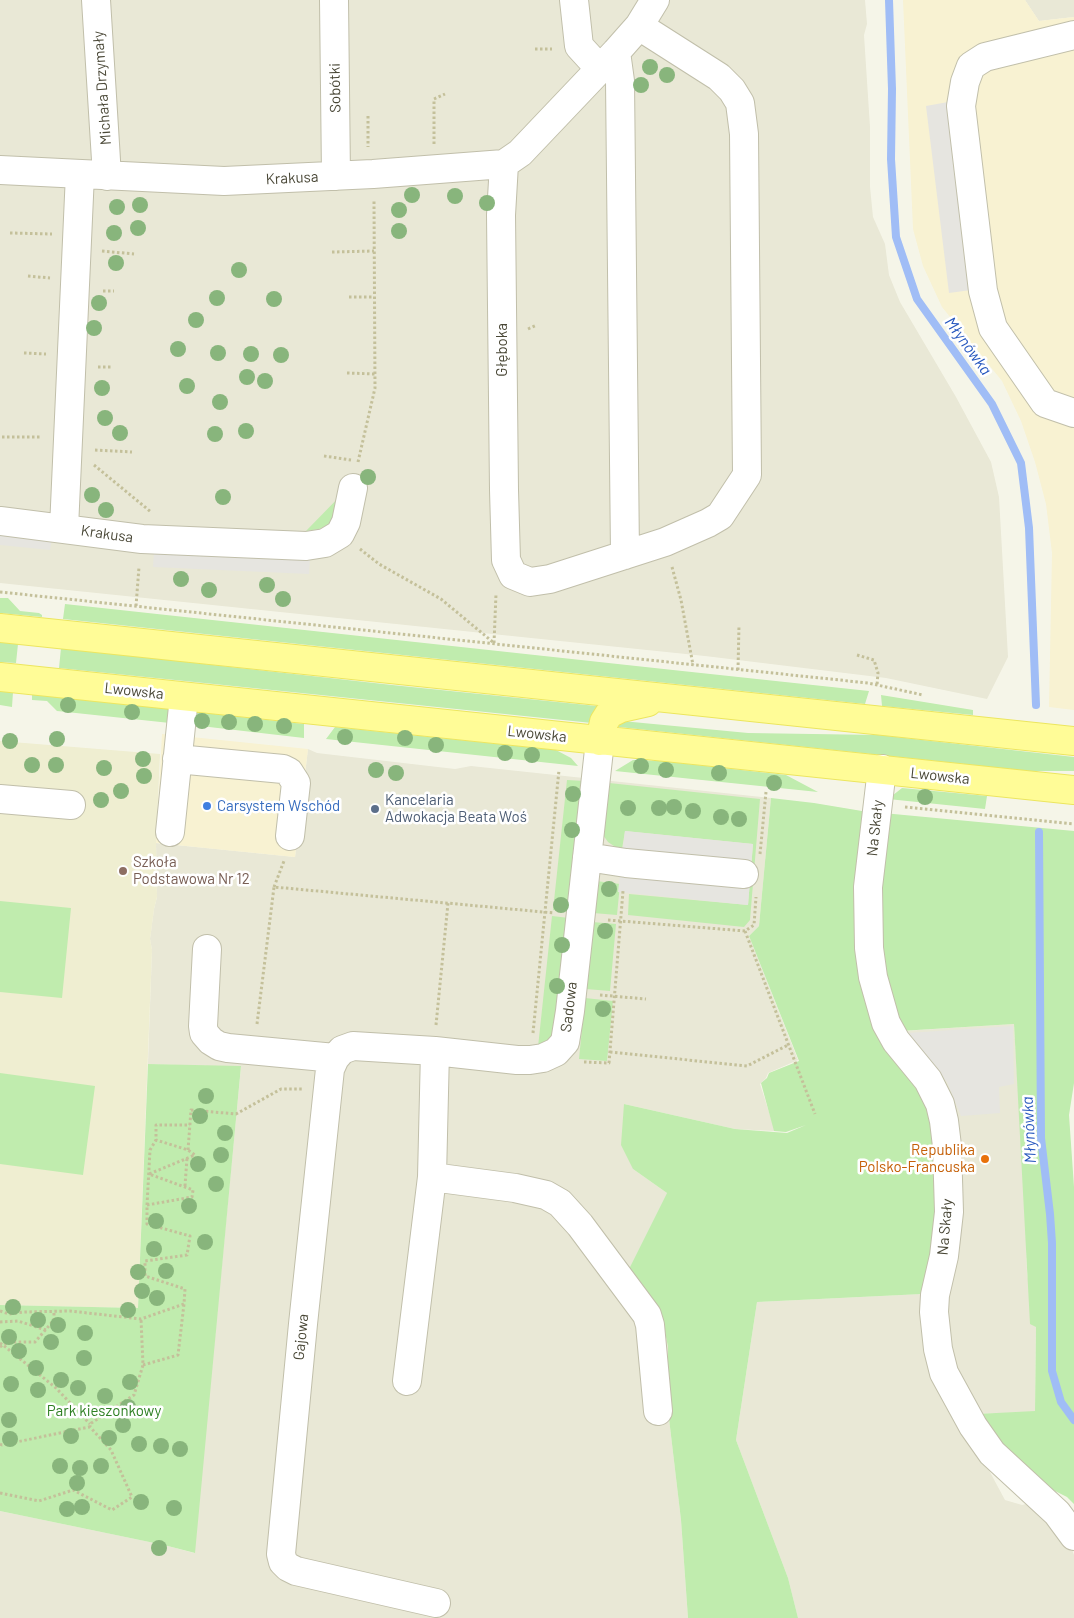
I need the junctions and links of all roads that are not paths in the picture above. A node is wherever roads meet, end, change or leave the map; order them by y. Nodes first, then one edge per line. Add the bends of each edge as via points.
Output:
1 (96, 0) edge
2 (334, 0) edge
3 (574, 0) edge
4 (655, 0) edge
5 (639, 26) junction
6 (1074, 35) edge
7 (608, 60) junction
8 (504, 164) junction
9 (0, 170) edge
10 (80, 174) junction
11 (107, 176) junction
12 (336, 176) junction
13 (1074, 413) edge
14 (353, 488) road end
15 (0, 521) edge
16 (64, 528) junction
17 (625, 555) junction
18 (0, 628) edge
19 (0, 676) edge
20 (184, 696) junction
21 (672, 699) junction
22 (600, 741) junction
23 (1074, 741) edge
24 (177, 758) junction
25 (882, 769) junction
26 (1074, 790) edge
27 (0, 799) edge
28 (71, 805) dead end
29 (170, 832) dead end
30 (290, 836) dead end
31 (587, 857) junction
32 (753, 876) road end
33 (206, 949) dead end
34 (435, 1051) junction
35 (335, 1058) junction
36 (432, 1177) junction
37 (407, 1381) dead end
38 (658, 1411) dead end
39 (1074, 1536) edge
40 (436, 1603) dead end

1 - 11 street, Michała Drzymały
2 - 12 street, Sobótki
3 - 7 street via 579,46
4 - 5 street
5 - 7 street
5 - 17 street via 719,77 740,103 744,134 747,475 720,516 665,542
6 - 13 street via 985,57 971,66 961,106 983,291 993,328 1045,403
7 - 8 street via 520,153
7 - 17 street via 620,81
8 - 12 street, Krakusa via 371,163
8 - 17 street, Głęboka via 501,215 506,560 512,575 530,582 550,579
9 - 10 street, Krakusa
10 - 11 street, Krakusa
10 - 16 street, Krakusa
11 - 12 street, Krakusa via 224,181
14 - 16 street, Krakusa via 346,522 340,534 325,543 306,546 142,539
15 - 16 street, Krakusa
18 - 21 main road
19 - 20 main road, Lwowska
20 - 22 main road, Lwowska
20 - 24 street
21 - 22 main road via 634,704 609,714
21 - 23 main road
22 - 25 main road, Lwowska
22 - 31 street, Sadowa
24 - 29 street
24 - 30 street via 289,772 296,783
25 - 26 main road, Lwowska
25 - 39 street, Na Skały via 868,910 868,948 886,1023 896,1041 928,1080 940,1104 944,1122 948,1228 935,1294 938,1350 944,1372 973,1426 992,1453 1057,1513
27 - 28 street
31 - 32 street
31 - 34 street, Sadowa via 565,1042 543,1056 517,1060
33 - 35 street via 203,1026 204,1033 212,1041 219,1046 253,1051
34 - 35 street via 353,1046 342,1050
34 - 36 street
35 - 40 street, Gajowa via 330,1069 281,1546 283,1562 296,1570
36 - 37 street
36 - 38 street via 515,1188 546,1195 560,1203 647,1315

